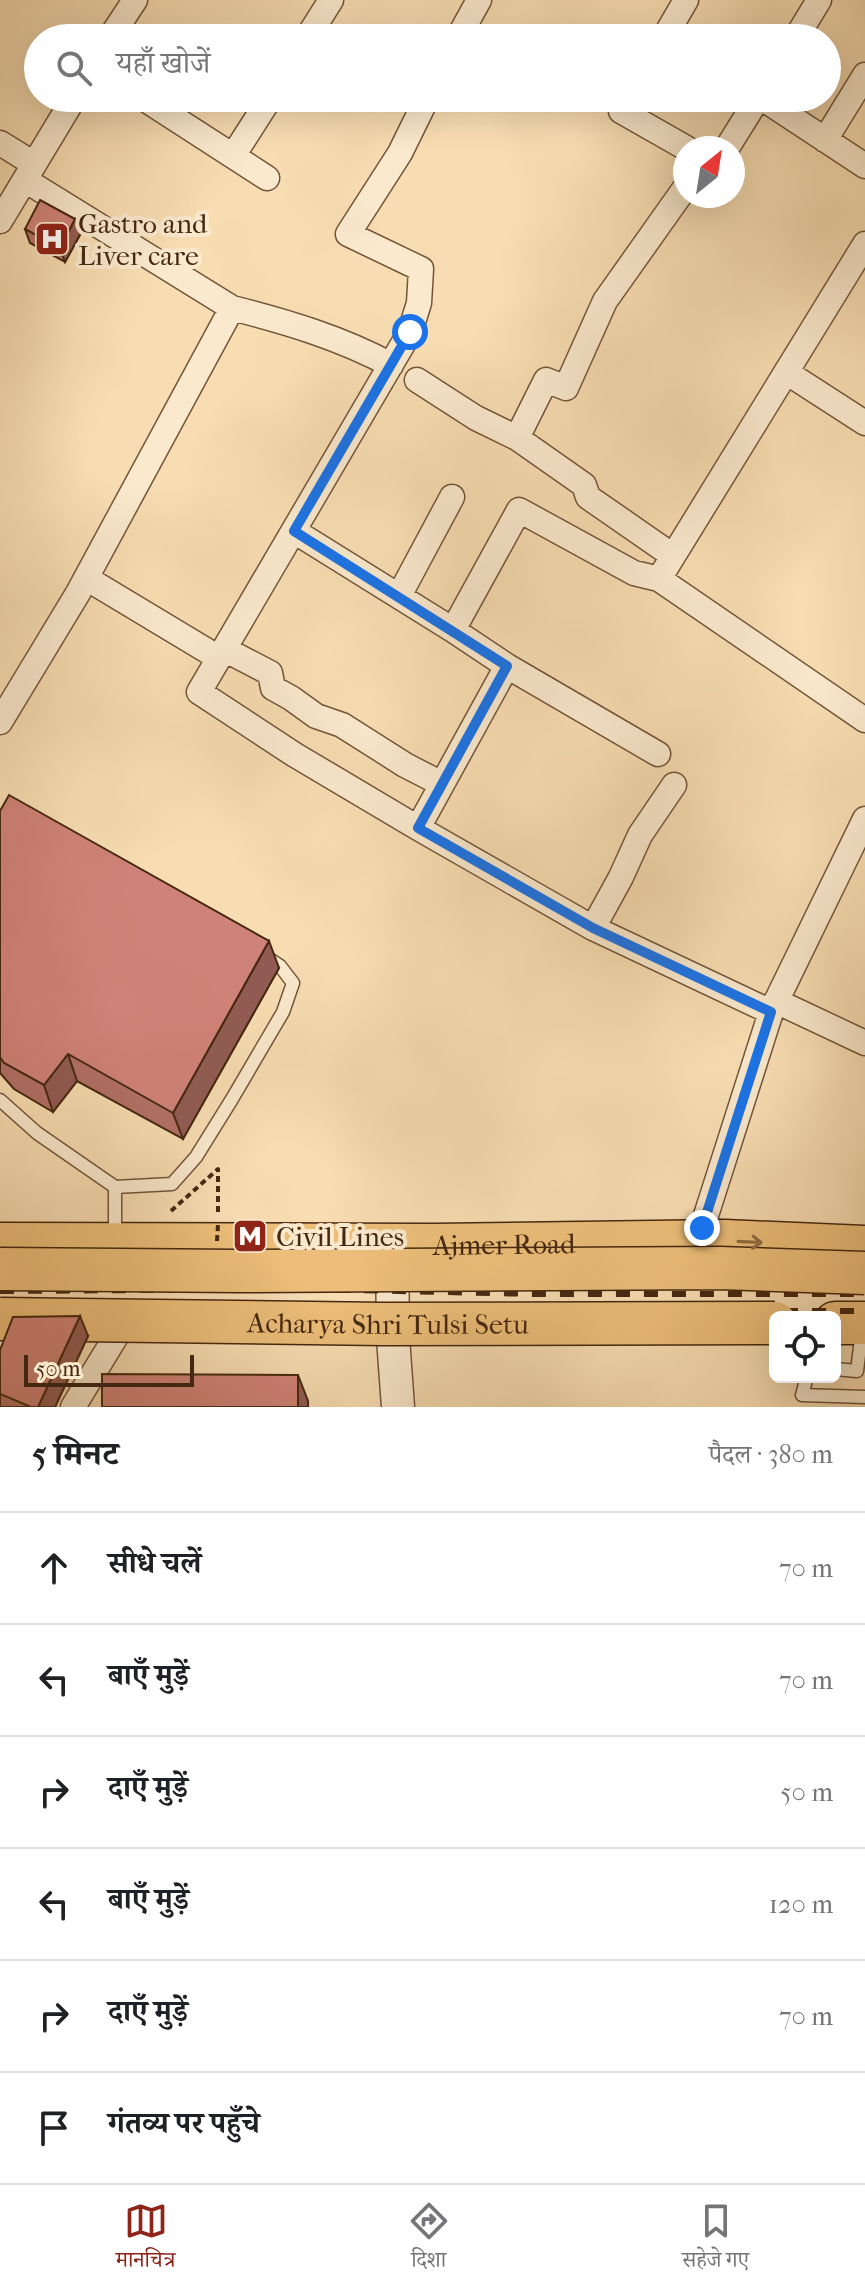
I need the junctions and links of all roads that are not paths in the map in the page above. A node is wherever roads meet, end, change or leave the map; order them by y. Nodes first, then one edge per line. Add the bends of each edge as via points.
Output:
1 (135, 0) edge
2 (331, 0) edge
3 (479, 0) edge
4 (686, 0) edge
5 (819, 0) edge
6 (119, 24) edge
7 (316, 24) edge
8 (466, 24) edge
9 (672, 24) edge
10 (804, 24) edge
11 (865, 75) edge
12 (66, 112) edge
13 (165, 112) edge
14 (261, 112) edge
15 (420, 112) edge
16 (623, 112) edge
17 (751, 112) edge
18 (782, 112) edge
19 (735, 136) edge
20 (825, 140) junction
21 (673, 141) edge
22 (0, 143) edge
23 (233, 156) junction
24 (865, 166) edge
25 (30, 172) junction
26 (267, 178) dead end
27 (673, 205) edge
28 (0, 221) edge
29 (865, 244) edge
30 (232, 308) junction
31 (391, 365) junction
32 (786, 372) junction
33 (417, 380) dead end
34 (865, 423) edge
35 (517, 438) junction
36 (452, 497) dead end
37 (294, 531) junction
38 (673, 556) junction
39 (86, 578) junction
40 (659, 579) junction
41 (399, 596) junction
42 (453, 630) junction
43 (222, 654) junction
44 (507, 666) junction
45 (865, 720) edge
46 (0, 722) edge
47 (658, 754) dead end
48 (442, 784) junction
49 (674, 785) dead end
50 (865, 819) edge
51 (418, 828) junction
52 (593, 928) junction
53 (258, 951) edge
54 (774, 1006) junction
55 (865, 1043) edge
56 (0, 1100) edge
57 (115, 1187) junction
58 (702, 1242) junction
59 (0, 1244) edge
60 (115, 1245) junction
61 (392, 1245) junction
62 (865, 1247) edge
63 (0, 1269) edge
64 (865, 1273) edge
65 (769, 1323) edge
66 (121, 1328) junction
67 (2, 1332) edge
68 (393, 1338) junction
69 (769, 1338) edge
70 (805, 1383) edge
71 (865, 1397) edge
72 (73, 1407) edge
73 (398, 1407) edge

1 - 6 street
2 - 7 street
3 - 8 street
4 - 9 street
5 - 10 street
11 - 20 street
12 - 25 street
13 - 23 street
14 - 23 street
15 - 31 street via 348,234 421,269 410,332
16 - 21 street
17 - 19 street
18 - 20 street
20 - 24 street
22 - 25 street
23 - 26 street
25 - 28 street
25 - 30 street
27 - 35 street via 605,301 566,388 546,380
29 - 32 street
30 - 31 street via 342,342
30 - 39 street
31 - 37 street
32 - 34 street
32 - 38 street
33 - 35 street
35 - 38 street via 584,485 588,497
36 - 41 street
37 - 41 street
37 - 43 street
38 - 40 street
39 - 43 street
39 - 46 street
40 - 42 street via 634,573 519,510
40 - 45 street
41 - 42 street
42 - 44 street
43 - 48 street via 239,655 270,673 273,688 316,716 342,725
43 - 51 street via 199,692
44 - 47 street
44 - 48 street
48 - 51 street
49 - 52 street via 640,835
50 - 54 street
51 - 52 street
52 - 54 street
53 - 57 lane via 293,983 283,1012 232,1099 196,1157 172,1184
54 - 55 street
54 - 58 street via 702,1228
56 - 57 lane
57 - 60 lane
58 - 61 highway, Ajmer Road
58 -> 62 highway, Ajmer Road
59 - 60 highway, Ajmer Road
60 - 61 highway, Ajmer Road
61 - 68 street
63 - 64 highway, Acharya Shri Tulsi Setu, bridge via 720,1268
65 - 67 highway, Acharya Shri Tulsi Setu, bridge
66 - 67 highway
66 - 68 highway
66 - 72 street
68 - 69 highway
68 - 73 street
70 - 71 lane via 802,1395

